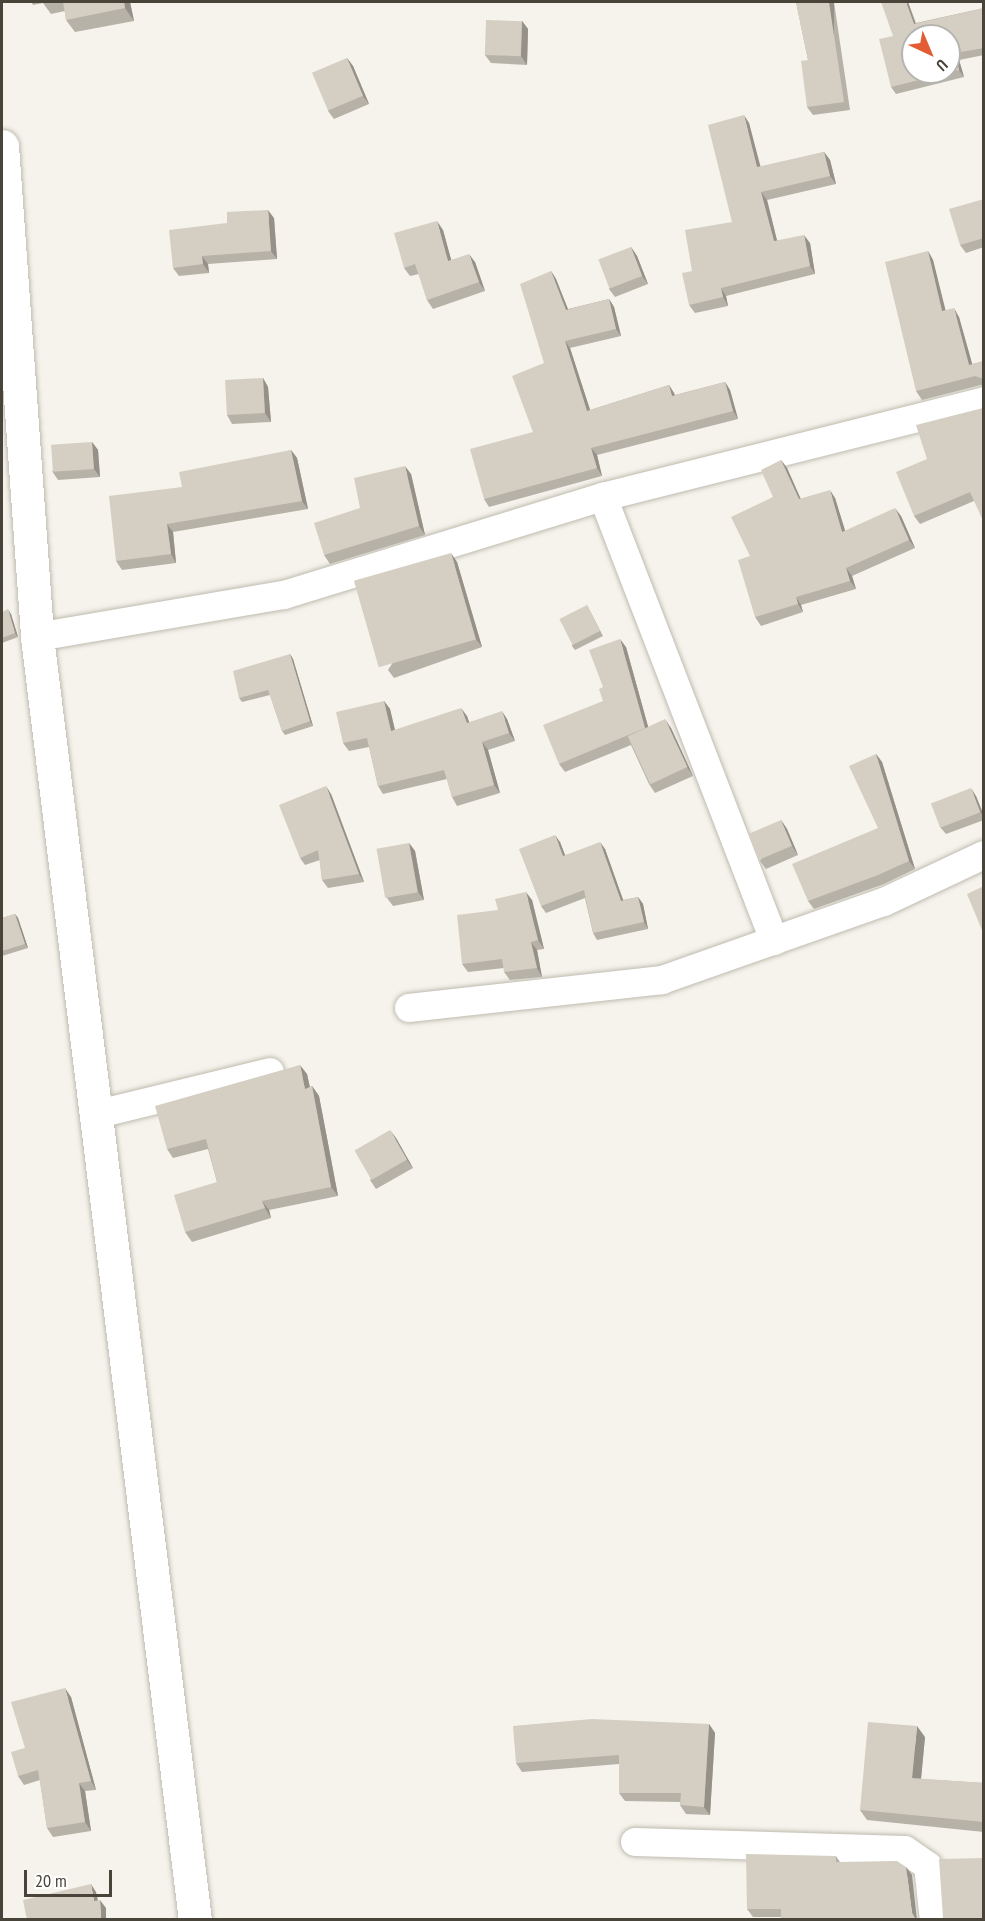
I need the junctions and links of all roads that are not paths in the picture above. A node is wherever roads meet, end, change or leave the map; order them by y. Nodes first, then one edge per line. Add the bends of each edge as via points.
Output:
1 (2, 146) edge
2 (984, 401) edge
3 (603, 497) junction
4 (38, 637) junction
5 (984, 855) edge
6 (774, 941) junction
7 (409, 1008) dead end
8 (270, 1072) edge
9 (98, 1114) junction
10 (635, 1842) dead end
11 (195, 1920) edge
12 (934, 1920) edge

1 - 4 street
2 - 3 street
3 - 4 street via 284,596
3 - 6 street
4 - 9 street
5 - 6 street via 912,891
6 - 7 street via 632,987
8 - 9 street
9 - 11 street
10 - 12 street via 905,1850 928,1866

